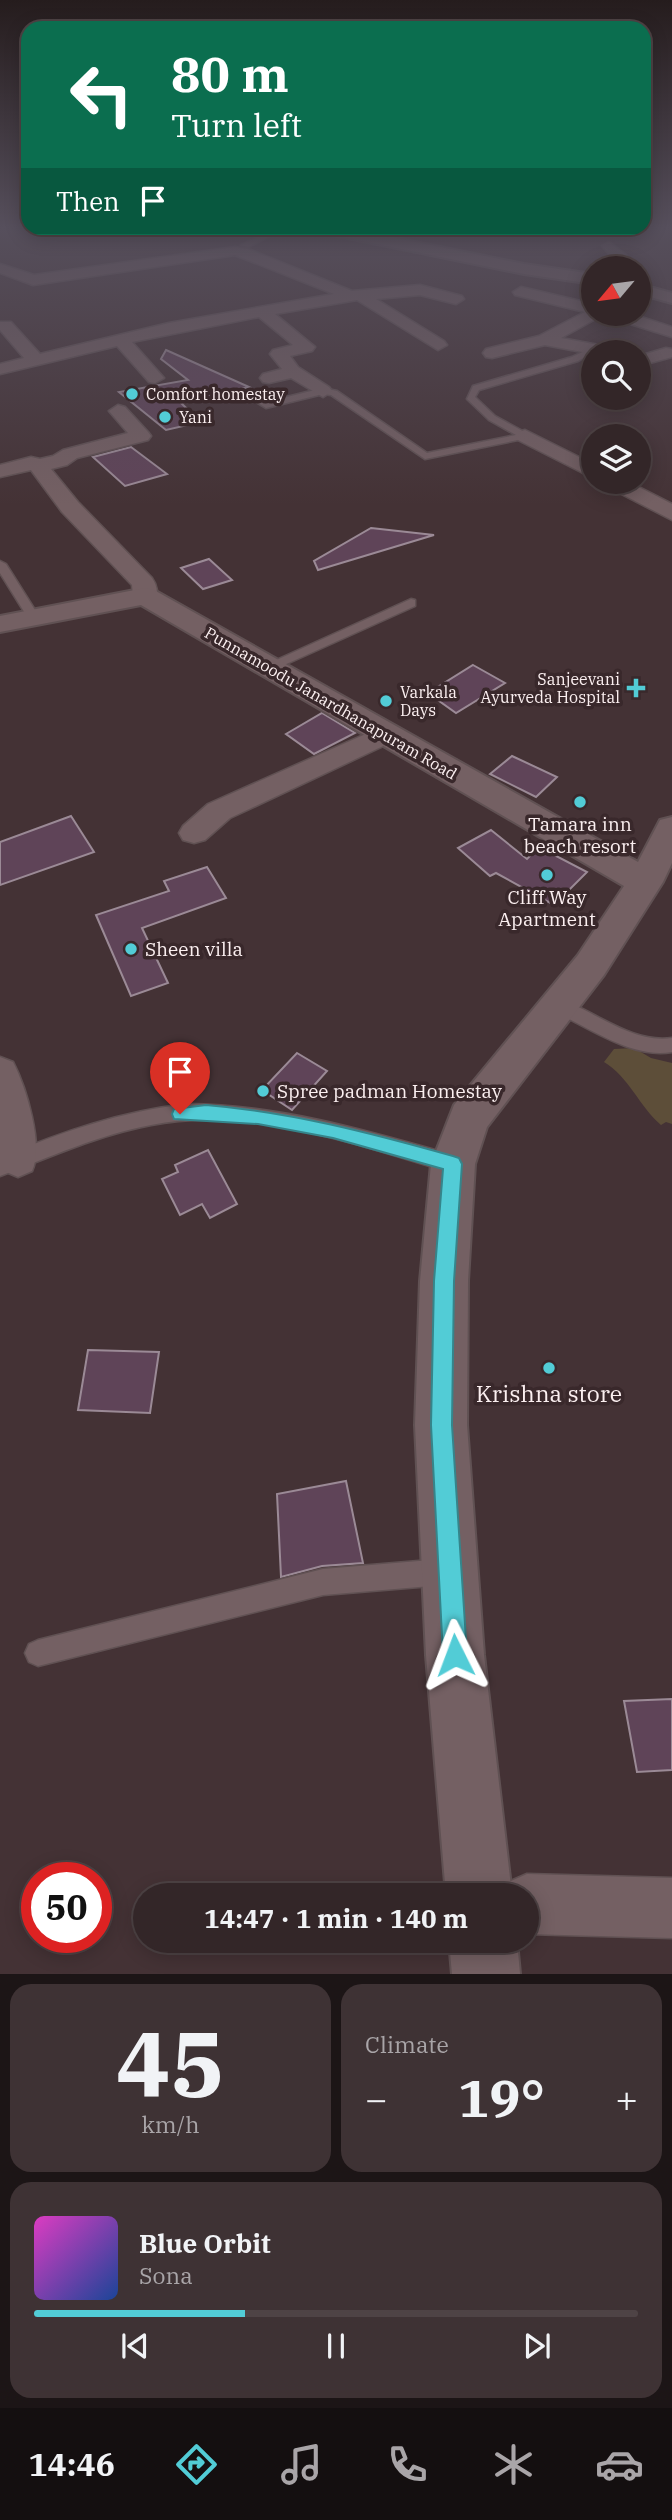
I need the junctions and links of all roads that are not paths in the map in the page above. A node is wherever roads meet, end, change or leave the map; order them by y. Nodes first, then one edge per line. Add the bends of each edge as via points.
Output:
1 (209, 321) edge
2 (274, 321) edge
3 (396, 321) edge
4 (577, 321) edge
5 (651, 325) edge
6 (5, 326) dead end
7 (672, 332) edge
8 (121, 340) junction
9 (545, 340) junction
10 (438, 345) dead end
11 (581, 347) edge
12 (492, 353) dead end
13 (666, 353) dead end
14 (581, 357) edge
15 (651, 357) edge
16 (36, 360) junction
17 (0, 369) edge
18 (293, 371) junction
19 (155, 378) dead end
20 (269, 378) dead end
21 (323, 391) junction
22 (248, 394) dead end
23 (118, 411) dead end
24 (525, 436) junction
25 (38, 466) junction
26 (581, 466) edge
27 (0, 471) edge
28 (636, 494) edge
29 (672, 513) edge
30 (0, 564) edge
31 (145, 596) junction
32 (411, 603) dead end
33 (34, 618) junction
34 (0, 624) edge
35 (268, 667) junction
36 (386, 734) junction
37 (672, 828) edge
38 (194, 833) dead end
39 (645, 882) junction
40 (557, 1004) junction
41 (672, 1045) edge
42 (0, 1073) edge
43 (9, 1163) edge
44 (453, 1164) junction
45 (450, 1572) junction
46 (37, 1653) dead end
47 (478, 1883) edge
48 (539, 1904) edge
49 (672, 1908) edge
50 (484, 1953) edge
51 (486, 1974) edge

1 - 8 street
2 - 18 street via 306,348 278,355
3 - 10 street
4 - 9 street
5 - 7 street
6 - 16 street
8 - 16 street
8 - 19 street
9 - 11 street
9 - 12 street
13 - 15 street
14 - 24 lane via 475,388 470,397 492,418
16 - 17 street
18 - 20 street
18 - 21 street
21 - 22 lane via 266,405
21 - 24 lane via 334,393 425,456
23 - 25 street via 141,436
24 - 26 street
25 - 27 street via 31,463
25 - 31 street via 70,507 144,583
28 - 29 street
30 - 33 lane
31 - 33 main road
31 - 35 main road, Punnamoodu Janardhanapuram Road
32 - 35 lane
33 - 34 main road
35 - 36 main road, Punnamoodu Janardhanapuram Road
36 - 38 street via 219,811
36 - 39 main road, Punnamoodu Janardhanapuram Road
37 - 39 main road
39 - 40 main road via 591,965
40 - 41 lane via 640,1043
40 - 44 main road via 469,1118
42 - 43 street via 6,1088
43 - 44 lane via 154,1116 206,1112 333,1131
44 - 45 main road via 444,1281 441,1425
45 - 46 lane via 323,1583
45 - 47 main road
48 - 49 street
50 - 51 main road

